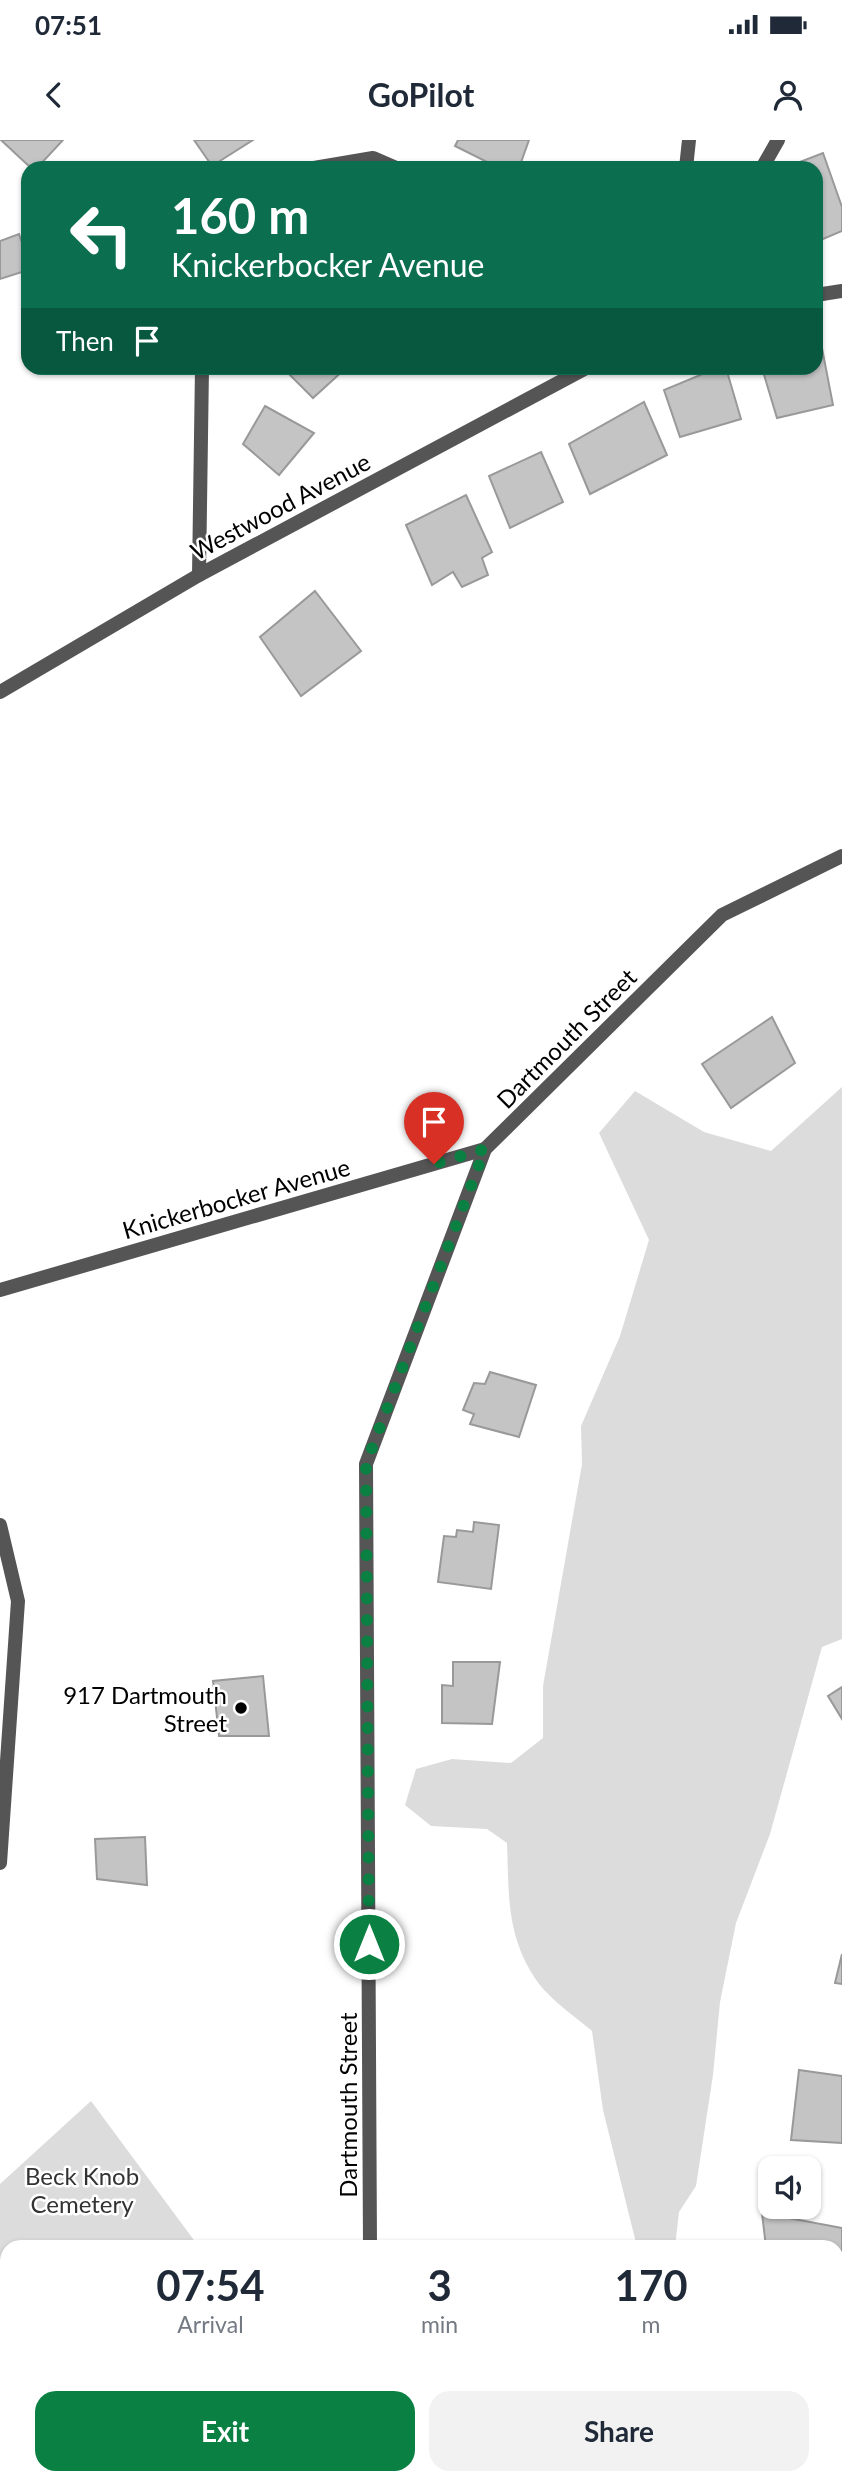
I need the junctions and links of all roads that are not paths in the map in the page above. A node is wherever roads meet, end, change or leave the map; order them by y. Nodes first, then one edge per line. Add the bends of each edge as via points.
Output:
1 (689, 140) edge
2 (778, 140) edge
3 (355, 161) edge
4 (380, 161) edge
5 (687, 161) edge
6 (766, 161) edge
7 (842, 291) edge
8 (823, 294) edge
9 (202, 375) edge
10 (573, 375) edge
11 (199, 575) junction
12 (0, 692) edge
13 (842, 856) edge
14 (485, 1149) junction
15 (0, 1290) edge
16 (0, 1525) edge
17 (0, 1863) edge
18 (370, 2240) edge

1 - 5 street
2 - 6 street
3 - 4 street
7 - 8 street
9 - 11 street
10 - 11 street, Westwood Avenue
11 - 12 street, Westwood Avenue
13 - 14 street, Dartmouth Street via 722,915
14 - 15 street, Knickerbocker Avenue
14 - 18 street, Dartmouth Street via 366,1464
16 - 17 street via 18,1601

